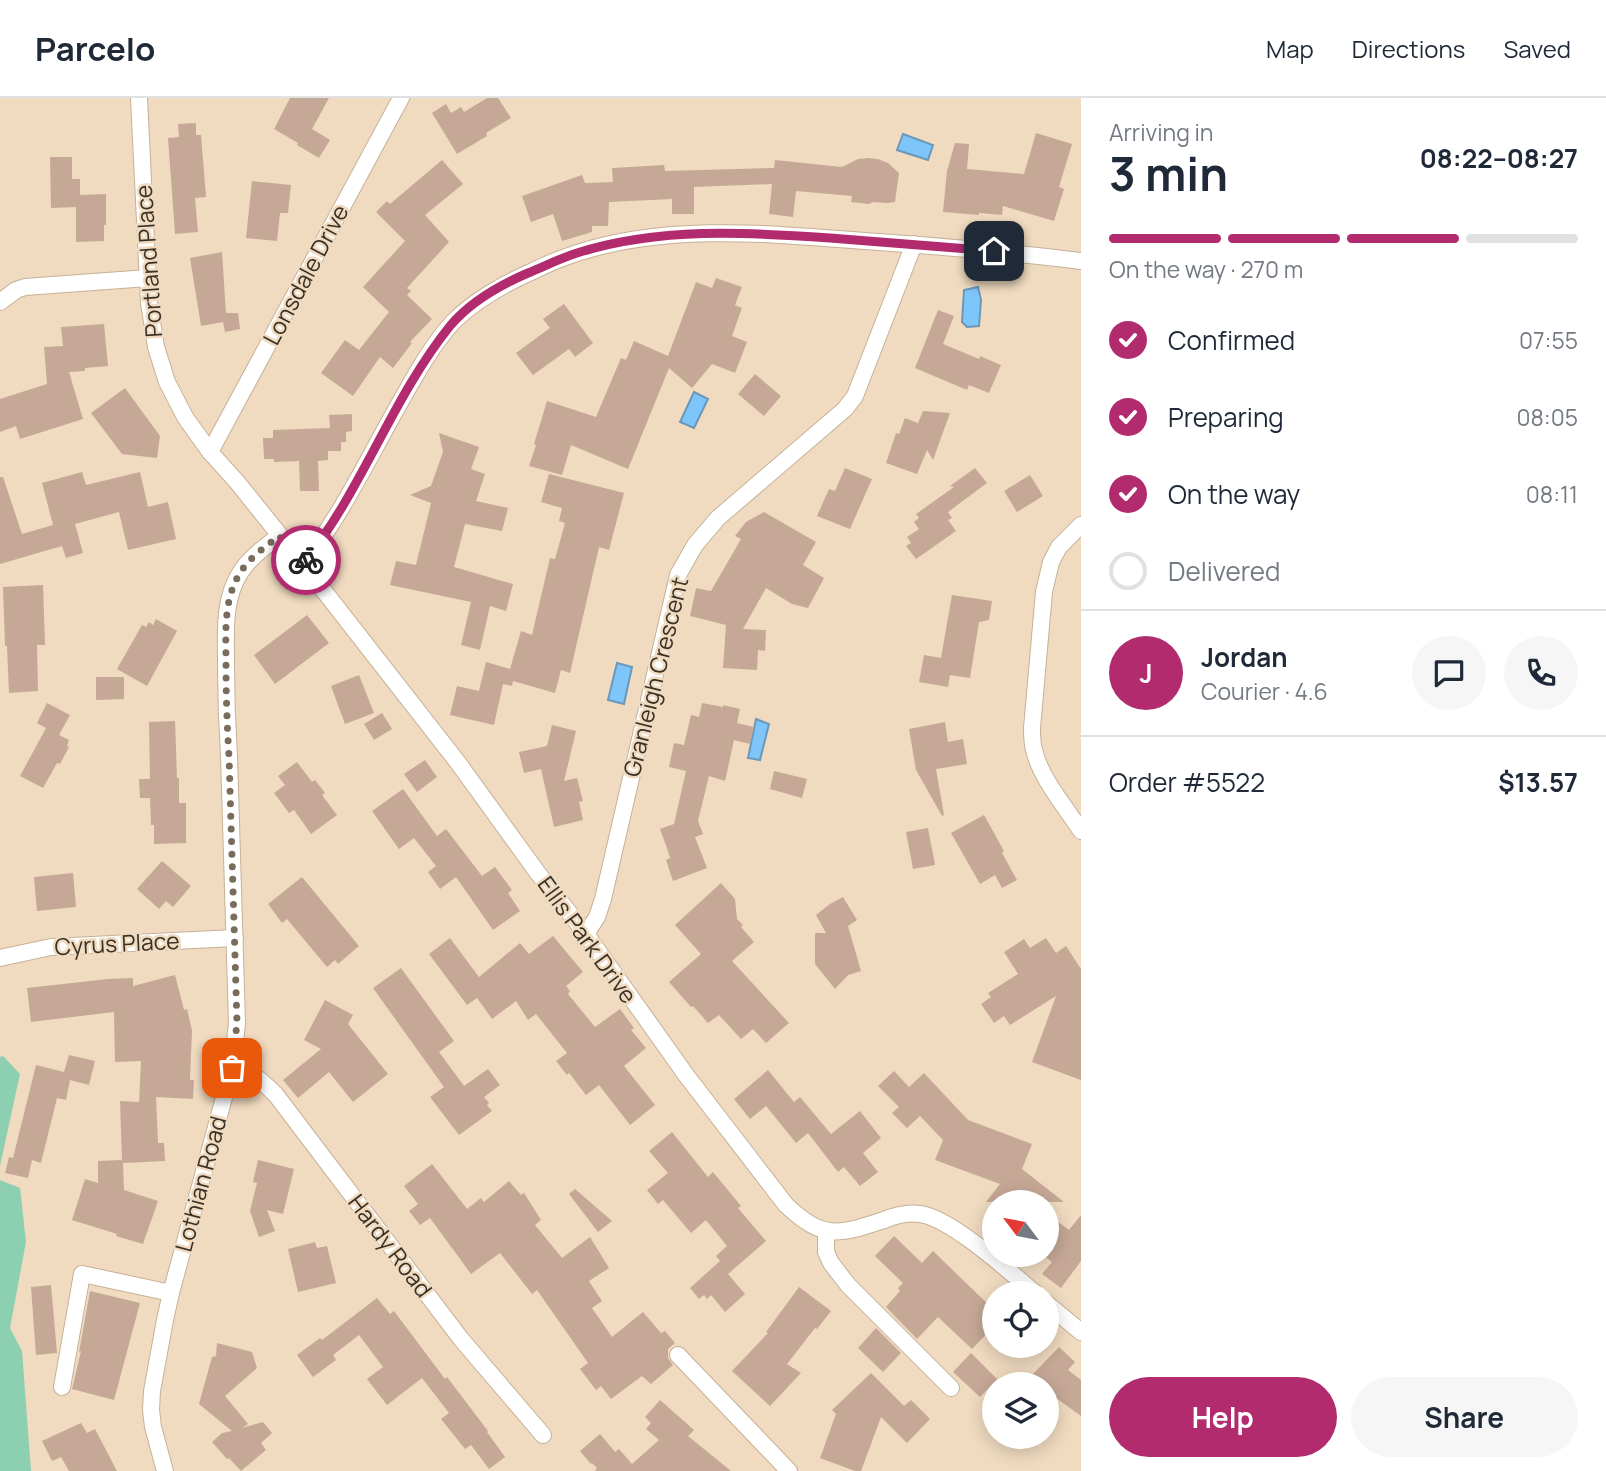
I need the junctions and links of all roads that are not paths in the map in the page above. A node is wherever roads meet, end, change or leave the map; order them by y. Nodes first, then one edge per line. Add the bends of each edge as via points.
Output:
1 (139, 98) edge
2 (401, 98) edge
3 (914, 244) junction
4 (1081, 261) edge
5 (148, 278) junction
6 (0, 302) edge
7 (210, 452) junction
8 (1081, 525) edge
9 (279, 536) junction
10 (303, 564) junction
11 (1081, 831) edge
12 (586, 934) junction
13 (235, 938) junction
14 (0, 958) edge
15 (232, 1068) junction
16 (826, 1231) junction
17 (1020, 1281) edge
18 (171, 1293) junction
19 (1059, 1314) edge
20 (1081, 1332) edge
21 (678, 1355) dead end
22 (62, 1387) dead end
23 (951, 1388) dead end
24 (543, 1435) dead end
25 (165, 1471) edge
26 (789, 1471) edge

1 - 5 street, Portland Place
2 - 7 street, Lonsdale Drive
3 - 4 street
3 - 10 street via 757,233 674,234 576,253 490,292 452,323 432,349 331,525
3 - 12 street, Granleigh Crescent via 855,396 718,518 678,575 603,899
5 - 6 street via 25,287
5 - 7 street, Portland Place via 156,347 167,382
7 - 9 street, Ellis Park Drive
8 - 11 street via 1051,562 1044,592 1032,728 1038,762
9 - 10 street, Ellis Park Drive
9 - 13 street, Lothian Road via 241,571 226,619
10 - 12 street, Ellis Park Drive
12 - 16 street, Ellis Park Drive via 773,1189 801,1219
13 - 14 street, Cyrus Place via 51,947
13 - 15 street, Lothian Road via 237,1023
15 - 18 street, Lothian Road
15 - 24 street, Hardy Road via 261,1079 276,1096 461,1339
16 - 17 street via 854,1229 904,1213 923,1214 964,1236
16 - 23 street via 826,1252 848,1285
18 - 22 street via 82,1274
18 - 25 street, Lothian Road via 151,1410
19 - 20 street
21 - 26 street

